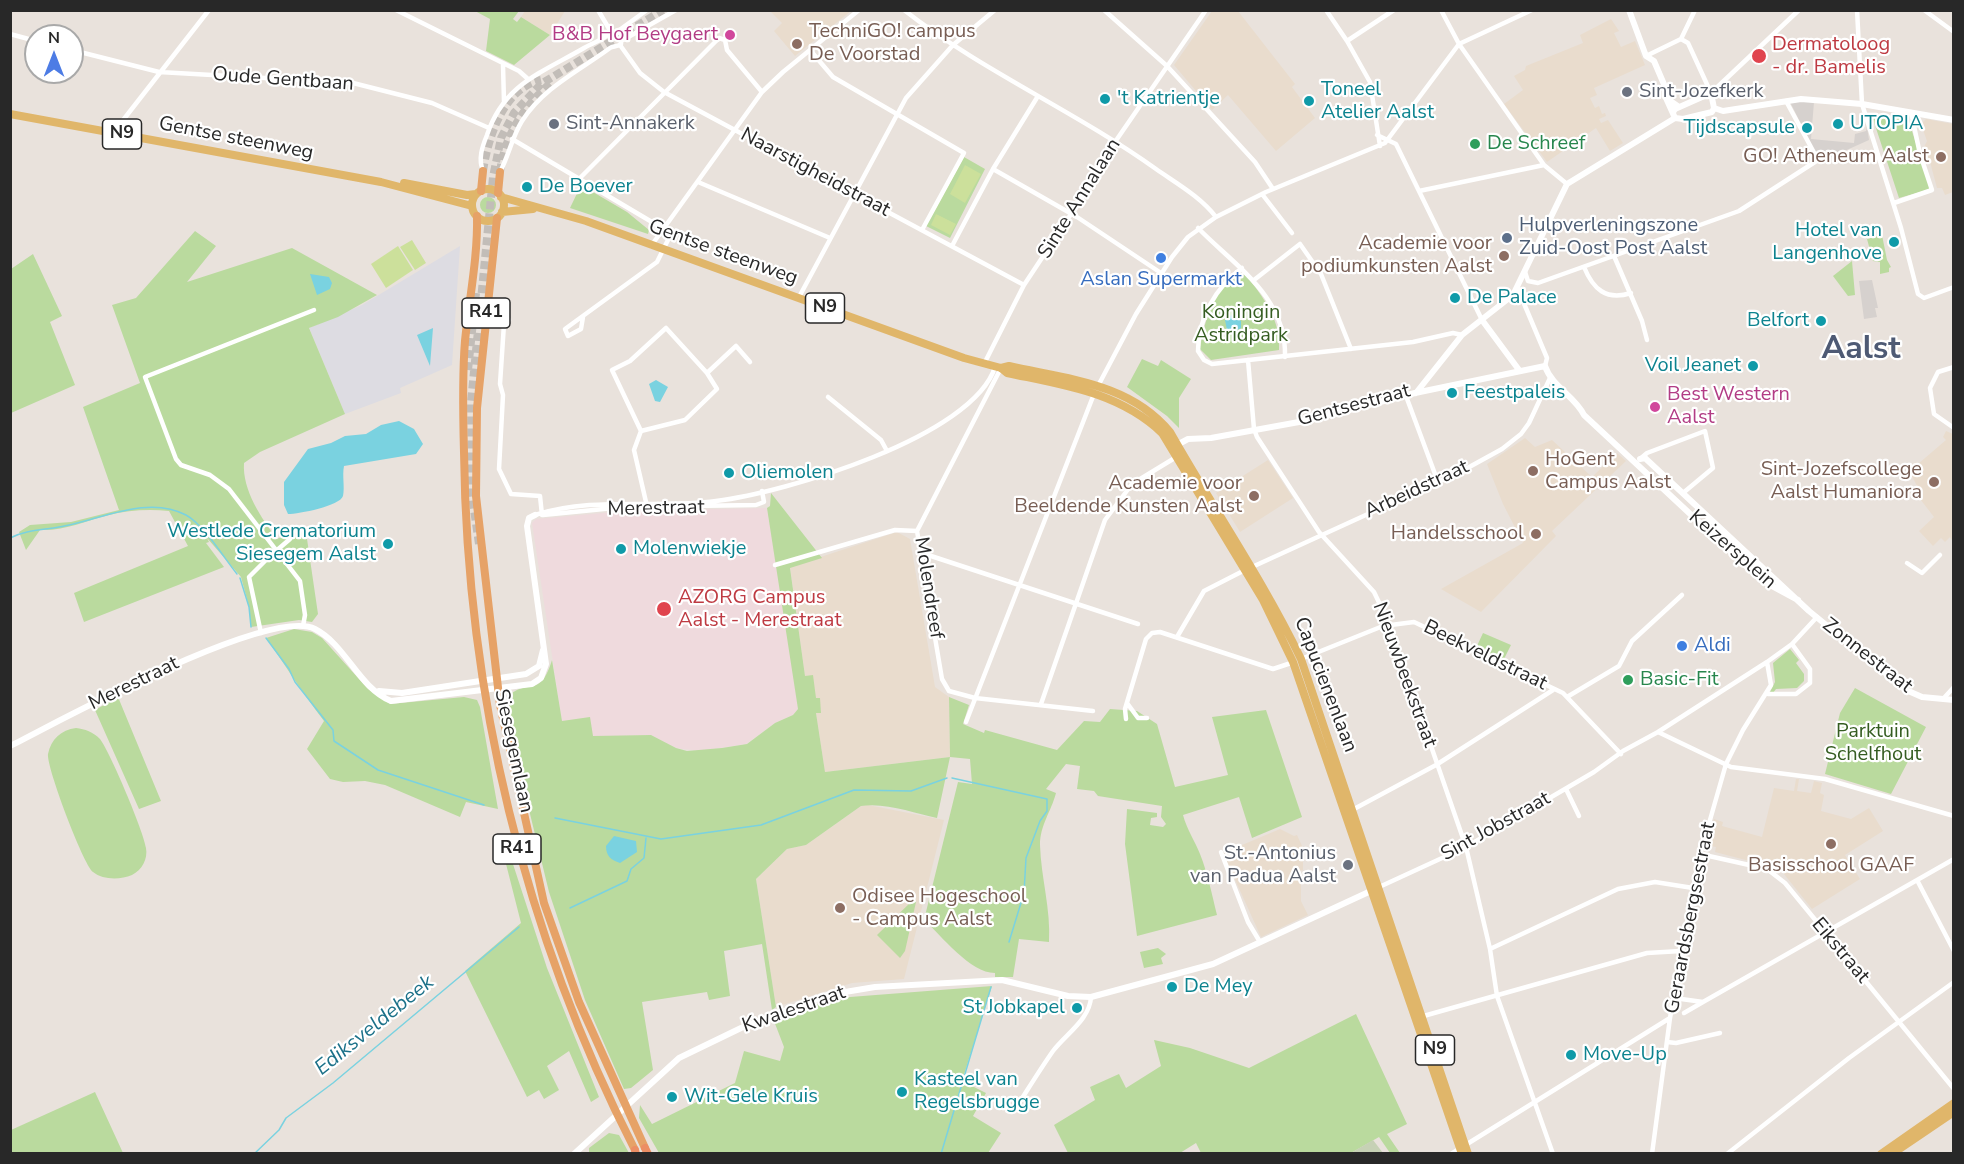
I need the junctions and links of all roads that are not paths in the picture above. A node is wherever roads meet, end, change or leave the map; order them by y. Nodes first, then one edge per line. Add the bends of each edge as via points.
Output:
1 (209, 10) edge
2 (396, 10) edge
3 (598, 10) edge
4 (647, 10) edge
5 (676, 10) edge
6 (859, 10) edge
7 (904, 10) edge
8 (994, 10) edge
9 (1104, 10) edge
10 (1206, 10) edge
11 (1326, 10) edge
12 (1394, 10) edge
13 (1441, 10) edge
14 (1532, 10) edge
15 (1629, 10) edge
16 (1695, 10) edge
17 (1799, 10) edge
18 (1857, 10) edge
19 (1924, 10) edge
20 (618, 31) junction
21 (611, 32) junction
22 (1953, 32) edge
23 (607, 38) junction
24 (1681, 39) junction
25 (623, 40) junction
26 (1347, 41) junction
27 (1459, 44) junction
28 (620, 45) junction
29 (953, 45) junction
30 (611, 46) junction
31 (810, 50) junction
32 (84, 53) edge
33 (1647, 56) junction
34 (503, 65) junction
35 (1167, 66) junction
36 (159, 72) junction
37 (528, 79) junction
38 (664, 92) junction
39 (762, 92) junction
40 (1711, 93) junction
41 (1038, 96) junction
42 (1666, 98) junction
43 (1786, 101) junction
44 (504, 102) junction
45 (1862, 104) junction
46 (1679, 107) junction
47 (1714, 108) junction
48 (1911, 112) junction
49 (896, 113) junction
50 (10, 114) edge
51 (1674, 115) junction
52 (1953, 120) edge
53 (489, 128) junction
54 (735, 129) junction
55 (113, 133) junction
56 (1377, 135) junction
57 (512, 138) junction
58 (1389, 139) junction
59 (1115, 142) junction
60 (1380, 146) junction
61 (1544, 165) junction
62 (993, 169) junction
63 (483, 171) joint
64 (500, 172) joint
65 (580, 178) junction
66 (698, 182) junction
67 (385, 183) junction
68 (1568, 184) junction
69 (1273, 189) junction
70 (1419, 191) junction
71 (478, 192) junction
72 (854, 194) junction
73 (1262, 194) junction
74 (500, 195) junction
75 (1894, 203) junction
76 (472, 206) junction
77 (534, 208) junction
78 (1071, 214) junction
79 (499, 215) junction
80 (477, 216) junction
81 (1216, 217) junction
82 (662, 228) junction
83 (1198, 228) junction
84 (922, 230) junction
85 (1292, 233) dead end
86 (830, 238) junction
87 (651, 246) junction
88 (952, 246) junction
89 (664, 250) junction
90 (1614, 256) junction
91 (1584, 267) junction
92 (1242, 268) junction
93 (1525, 272) junction
94 (1161, 273) junction
95 (1254, 280) junction
96 (1024, 285) junction
97 (1517, 287) junction
98 (1953, 287) edge
99 (1631, 293) junction
100 (798, 298) junction
101 (314, 310) dead end
102 (583, 317) junction
103 (509, 320) dead end
104 (1482, 320) junction
105 (1462, 335) junction
106 (1647, 340) dead end
107 (1351, 349) junction
108 (1286, 357) junction
109 (1248, 360) junction
110 (750, 362) dead end
111 (984, 364) junction
112 (1545, 366) junction
113 (998, 367) junction
114 (1953, 367) edge
115 (1519, 370) junction
116 (707, 373) junction
117 (1550, 378) junction
118 (1096, 390) junction
119 (1415, 393) junction
120 (975, 395) junction
121 (1406, 396) junction
122 (828, 397) dead end
123 (985, 401) junction
124 (1953, 428) edge
125 (1254, 429) junction
126 (641, 431) junction
127 (1177, 451) junction
128 (887, 452) junction
129 (1638, 461) junction
130 (1438, 482) junction
131 (762, 491) junction
132 (1683, 493) junction
133 (646, 502) junction
134 (540, 514) junction
135 (917, 531) junction
136 (1321, 535) junction
137 (290, 539) dead end
138 (276, 551) junction
139 (920, 554) junction
140 (1940, 555) dead end
141 (270, 556) dead end
142 (1907, 562) dead end
143 (775, 566) dead end
144 (1248, 568) junction
145 (1773, 576) junction
146 (1019, 585) junction
147 (1768, 585) junction
148 (1682, 595) dead end
149 (1798, 600) junction
150 (1076, 604) junction
151 (1817, 617) junction
152 (1137, 624) dead end
153 (1388, 624) junction
154 (303, 626) junction
155 (261, 634) junction
156 (1177, 637) junction
157 (544, 643) junction
158 (1792, 644) junction
159 (1297, 661) junction
160 (1767, 662) junction
161 (497, 678) junction
162 (482, 681) junction
163 (370, 686) junction
164 (1953, 687) edge
165 (498, 689) junction
166 (1553, 690) junction
167 (484, 691) junction
168 (1768, 694) junction
169 (1567, 697) junction
170 (975, 698) junction
171 (1943, 699) junction
172 (1127, 700) junction
173 (1953, 700) edge
174 (1041, 704) junction
175 (1093, 711) dead end
176 (1146, 718) dead end
177 (1125, 719) dead end
178 (966, 722) dead end
179 (1658, 732) junction
180 (10, 746) edge
181 (1621, 754) junction
182 (1726, 764) junction
183 (1436, 765) junction
184 (1566, 789) junction
185 (1354, 809) junction
186 (1580, 816) dead end
187 (1953, 816) edge
188 (1466, 847) junction
189 (1221, 852) dead end
190 (1700, 854) junction
191 (1953, 859) edge
192 (1917, 880) junction
193 (1376, 888) junction
194 (1693, 888) junction
195 (1824, 932) junction
196 (1260, 942) junction
197 (1490, 949) junction
198 (1682, 951) junction
199 (1953, 951) edge
200 (1953, 982) edge
201 (1497, 996) junction
202 (1091, 997) junction
203 (1674, 998) junction
204 (1702, 1002) junction
205 (1684, 1013) dead end
206 (1420, 1017) junction
207 (1670, 1018) junction
208 (1900, 1022) junction
209 (1720, 1034) dead end
210 (1666, 1042) junction
211 (1953, 1089) edge
212 (1536, 1101) junction
213 (1019, 1103) dead end
214 (1953, 1103) edge
215 (624, 1106) junction
216 (1953, 1112) edge
217 (617, 1114) junction
218 (582, 1146) junction
219 (1464, 1150) edge
220 (647, 1151) edge
221 (636, 1152) edge
222 (574, 1154) edge
223 (586, 1154) edge
224 (1452, 1154) edge
225 (1553, 1154) edge
226 (1652, 1154) edge
227 (1726, 1154) edge
228 (1881, 1154) edge
229 (1892, 1154) edge

1 - 36 street
2 - 34 street
3 - 21 street
4 - 20 street
5 - 25 street
6 - 31 street
7 - 29 street
8 - 29 street
9 - 35 street
10 - 35 street, Sinte Annalaan
11 - 26 street
12 - 26 street
13 - 27 street
14 - 27 street
15 - 33 street
16 - 24 street
17 - 40 street
18 - 45 street
19 - 22 street
20 - 21 street
20 - 25 street
21 - 23 street
23 - 30 street
23 - 37 street
24 - 33 street
24 - 40 street via 1688,43
25 - 28 street
26 - 56 street via 1370,82
27 - 58 street
27 - 61 street
28 - 30 street
28 - 38 street, Naarstigheidstraat via 640,73
29 - 41 street
29 - 49 street
30 - 57 street, R41 via 554,85 529,111
31 - 39 street
31 - 49 street via 832,77
32 - 36 street, Oude Gentbaan
33 - 42 street via 1654,61
34 - 37 street
34 - 44 street
35 - 59 street, Sinte Annalaan
35 - 69 street via 1255,162
36 - 53 street, Oude Gentbaan via 353,83 432,103
36 - 55 street
37 - 44 street
38 - 39 street via 717,39 725,40 727,50
38 - 54 street, Naarstigheidstraat
38 - 65 street
39 - 54 street
40 - 46 street
40 - 47 street
41 - 59 street
41 - 62 street
42 - 46 street
42 - 51 street
43 - 45 street
43 - 47 street via 1724,111
43 - 90 street via 1818,160 1734,212
44 - 53 street
45 - 48 street
45 - 75 street
46 - 51 street
47 - 51 street via 1712,112 1683,119
48 - 52 street
48 - 75 street via 1932,190
49 - 72 street
49 - 84 street via 964,153
50 - 55 main road, Gentse steenweg / N9
51 - 68 street
53 - 63 street via 480,158
54 - 66 street
54 - 72 street, Naarstigheidstraat
55 - 67 main road, Gentse steenweg / N9
56 - 58 street
56 - 60 street
57 - 64 street, R41
57 - 65 street
58 - 60 street
58 - 70 street via 1396,144
59 - 78 street, Sinte Annalaan
59 - 81 street via 1190,192
60 - 69 street
61 - 68 street
61 - 70 street
62 - 78 street
62 - 88 street
63 - 71 highway
64 - 74 highway, R41
65 - 82 street
66 - 82 street via 669,224
66 - 86 street
67 - 71 main road, Gentse steenweg / N9 via 467,195
67 - 76 main road, Gentse steenweg / N9
68 - 93 street, Gentsestraat
69 - 73 street
70 - 104 street
71 - 74 main road, N9 via 490,189
71 - 76 main road
72 - 84 street, Naarstigheidstraat
72 - 86 street
73 - 81 street
73 - 85 street
74 - 77 main road, Gentse steenweg / N9
74 - 79 main road, R41
75 - 98 street via 1918,294 1921,298
76 - 80 main road
77 - 79 main road, Gentse steenweg / N9
77 - 87 main road, Gentse steenweg / N9 via 586,221
78 - 94 street
78 - 96 street, Sinte Annalaan
79 - 80 main road, N9 via 489,221
79 - 161 highway, Siesegemlaan / R41 via 477,408 476,496
80 - 162 highway, Siesegemlaan / R41 via 465,345 464,405 468,540
81 - 83 street
82 - 87 street
82 - 89 street via 670,236
83 - 92 street
83 - 94 street
84 - 88 street, Naarstigheidstraat
86 - 100 street
87 - 89 main road, Gentse steenweg / N9
88 - 96 street, Naarstigheidstraat
89 - 100 main road, Gentse steenweg / N9
89 - 102 street via 650,268
90 - 91 street
90 - 99 street
91 - 93 street via 1536,284 1528,280
91 - 99 street via 1590,282 1602,293
92 - 95 street
92 - 109 street via 1213,297 1198,351 1212,364
93 - 97 street, Gentsestraat
94 - 118 street
95 - 107 street via 1300,244 1321,274
95 - 108 street via 1279,319
96 - 111 street, Sinte Annalaan
97 - 104 street, Gentsestraat via 1508,300
97 - 112 street via 1547,358
99 - 106 street
100 - 111 main road, Gentse steenweg / N9
101 - 138 street via 145,377 176,459 229,489
102 - 102 street via 581,329 568,336 566,329
103 - 134 street via 504,324 499,469 511,494 540,496
104 - 105 street, Gentsestraat
104 - 115 street
105 - 107 street via 1453,333
105 - 119 street, Gentsestraat
107 - 108 street
108 - 109 street
109 - 125 street
110 - 116 street via 736,346
111 - 113 main road, Gentse steenweg / N9
112 - 115 street
112 - 117 street, Keizersplein
113 - 118 main road, Gentse steenweg / N9 via 1007,373
113 - 120 street, Merestraat
113 - 123 street, Molendreef
114 - 124 street via 1935,375 1930,388 1935,414
115 - 119 street
116 - 126 street via 717,389 685,420
116 - 126 street via 666,328 630,361 612,370
117 - 129 street, Keizersplein via 1584,416
117 - 130 street, Arbeidstraat via 1536,412 1521,434 1502,449
118 - 127 main road, Gentse steenweg / N9 via 1123,394 1146,409 1162,422
118 - 146 street
119 - 121 street, Gentsestraat
120 - 123 street
120 - 128 street, Merestraat via 936,428
121 - 125 street, Gentsestraat via 1310,420
121 - 130 street
122 - 128 street via 881,440
123 - 135 street, Molendreef
125 - 127 street, Gentsestraat via 1187,439
125 - 136 street, Nieuwbeekstraat
126 - 133 street via 634,450
127 - 144 main road, Capucienenlaan / N9
127 - 150 street via 1132,483 1114,506 1105,520
128 - 131 street, Merestraat
129 - 132 street, Keizersplein via 1645,458
129 - 132 street via 1647,453 1705,431 1713,468
129 - 147 street, Keizersplein
130 - 136 street, Arbeidstraat
131 - 133 street, Merestraat via 716,501
131 - 134 street, Merestraat via 764,502 756,505 624,507
132 - 145 street, Keizersplein
133 - 134 street, Merestraat
134 - 157 street via 529,518 527,526
135 - 139 street, Molendreef
135 - 143 street via 896,530
136 - 144 street, Arbeidstraat
136 - 153 street, Nieuwbeekstraat via 1374,592
137 - 138 street
138 - 154 street via 300,581
139 - 146 street
139 - 170 street, Molendreef via 944,685 950,691
140 - 142 street via 1922,573
141 - 155 street via 249,577
144 - 156 street, Arbeidstraat via 1204,591
144 - 159 main road, Capucienenlaan / N9
145 - 147 street via 1774,582
145 - 149 street, Keizersplein
146 - 150 street
146 - 170 street
147 - 149 street, Keizersplein
148 - 169 street via 1632,641 1619,666
149 - 151 street, Keizersplein
150 - 152 street
150 - 174 street
151 - 158 street, Sint Jobstraat
151 - 171 street, Zonnestraat via 1906,690 1922,697
153 - 159 street, Beekveldstraat
153 - 166 street, Beekveldstraat via 1414,622 1431,628
153 - 183 street, Nieuwbeekstraat
154 - 155 street, Merestraat
154 - 163 street via 324,635
155 - 180 street, Merestraat via 190,657
156 - 159 street, Beekveldstraat via 1273,669
156 - 172 street, Beekveldstraat via 1160,632 1146,639
157 - 161 street via 541,660 533,671
157 - 165 street via 546,664 541,678 528,685
158 - 160 street, Sint Jobstraat
158 - 168 street via 1810,669 1810,683 1796,694
159 - 185 main road, Capucienenlaan / N9
159 - 193 main road, Capucienenlaan / N9
160 - 168 street via 1772,682
160 - 179 street, Sint Jobstraat
161 - 162 street
161 - 165 highway, Siesegemlaan / R41
162 - 163 street via 387,694
162 - 167 highway, Siesegemlaan / R41
163 - 167 street via 383,698 397,702
164 - 171 street
165 - 167 street
165 - 215 highway, Siesegemlaan / R41 via 544,903 579,1002
166 - 169 street, Beekveldstraat
166 - 183 street
167 - 217 highway, Siesegemlaan / R41 via 505,797 533,904 567,1002
168 - 182 street, Geraardsbergsestraat
169 - 181 street, Beekveldstraat
170 - 174 street
170 - 178 street
171 - 173 street, Zonnestraat
172 - 176 street via 1138,718
172 - 177 street, Beekveldstraat
174 - 175 street
179 - 181 street, Sint Jobstraat
179 - 182 street
181 - 184 street, Sint Jobstraat
182 - 187 street via 1825,779
182 - 190 street, Geraardsbergsestraat
183 - 185 street
183 - 188 street, Nieuwbeekstraat
184 - 186 street
184 - 188 street, Sint Jobstraat
185 - 193 main road, Capucienenlaan / N9
188 - 193 street, Sint Jobstraat
188 - 197 street, Nieuwbeekstraat
189 - 196 street via 1248,922
190 - 194 street, Geraardsbergsestraat
190 - 195 street, Eikstraat via 1753,865 1774,874
191 - 192 street
192 - 195 street
192 - 199 street
193 - 196 street, Sint Jobstraat
193 - 206 main road, N9
194 - 197 street via 1655,882 1618,889
194 - 198 street, Geraardsbergsestraat
195 - 204 street
195 - 208 street, Eikstraat
196 - 202 street, Sint Jobstraat via 1214,964
197 - 201 street, Nieuwbeekstraat
198 - 201 street via 1647,953
198 - 203 street, Geraardsbergsestraat
200 - 208 street
201 - 206 street
201 - 212 street, Nieuwbeekstraat
202 - 213 street via 1081,1020 1054,1050
202 - 215 street, Kwalestraat via 1068,996 1002,980 875,987 827,995 741,1028 679,1058
203 - 204 street
203 - 207 street, Geraardsbergsestraat
204 - 205 street
206 - 219 main road, N9
207 - 210 street, Geraardsbergsestraat
207 - 212 street
208 - 211 street, Eikstraat
208 - 227 street
209 - 210 street
210 - 226 street, Geraardsbergsestraat
212 - 219 street
212 - 225 street, Nieuwbeekstraat
214 - 228 main road
215 - 217 street, Kwalestraat
215 - 220 highway, Siesegemlaan / R41
216 - 229 main road
217 - 218 street, Kwalestraat
217 - 221 highway, Siesegemlaan / R41
218 - 222 street, Kwalestraat
218 - 223 street
219 - 224 street

